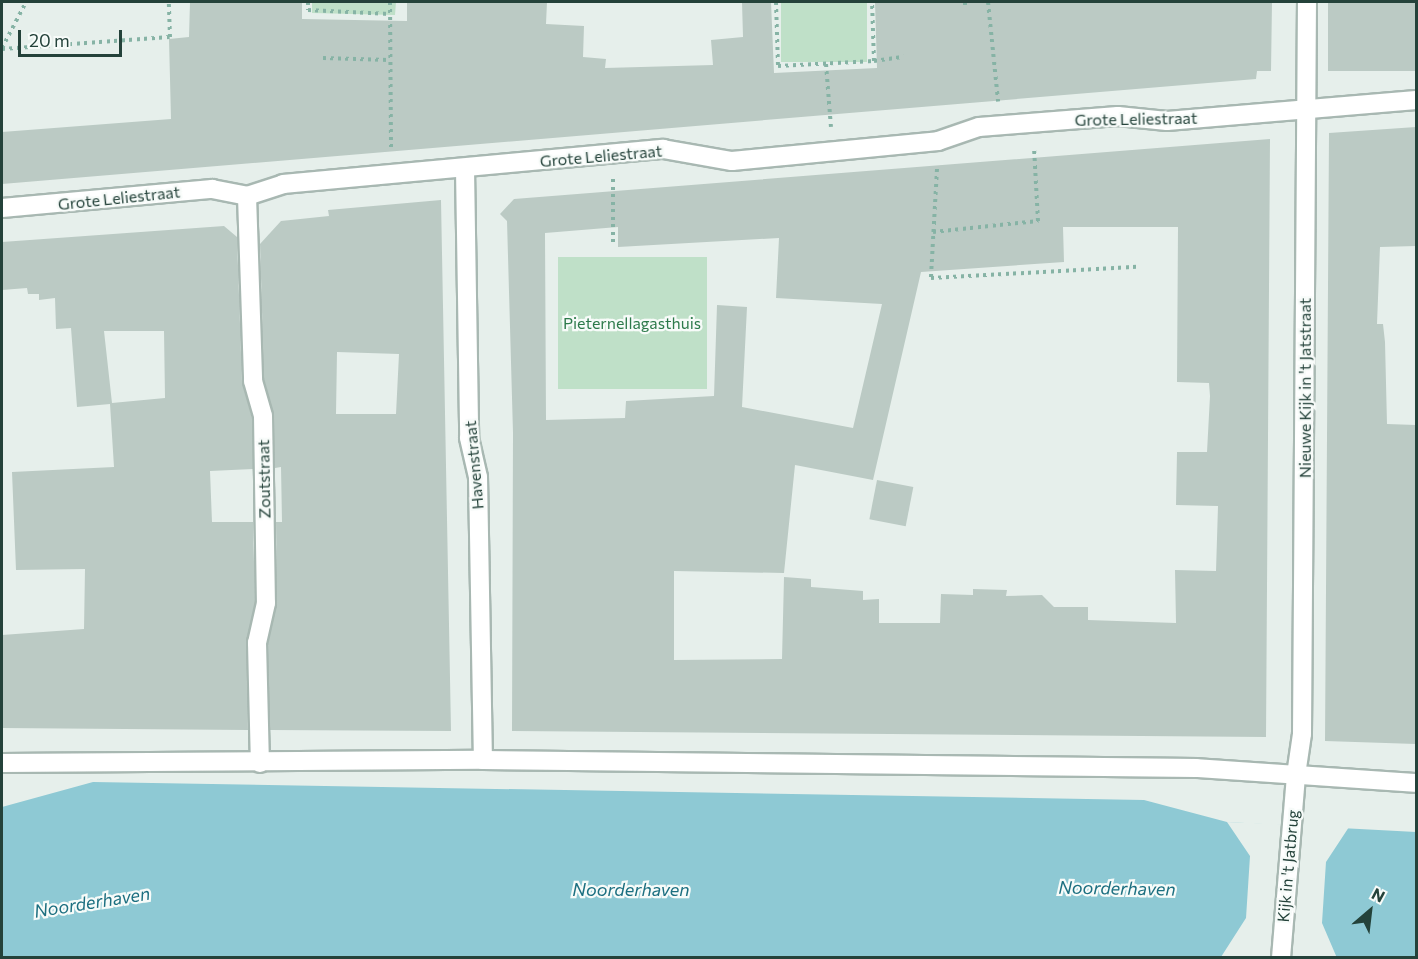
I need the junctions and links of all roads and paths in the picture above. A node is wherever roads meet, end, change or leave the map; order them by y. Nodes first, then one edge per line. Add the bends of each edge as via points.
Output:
1 (26, 2) edge
2 (170, 2) edge
3 (308, 2) edge
4 (390, 2) edge
5 (776, 2) edge
6 (872, 2) edge
7 (987, 2) edge
8 (1307, 2) edge
9 (390, 14) junction
10 (2, 49) edge
11 (904, 57) dead end
12 (323, 58) dead end
13 (388, 60) junction
14 (874, 61) junction
15 (826, 64) junction
16 (1416, 100) edge
17 (1307, 110) junction
18 (1032, 123) junction
19 (1000, 126) junction
20 (938, 141) junction
21 (832, 151) junction
22 (612, 154) junction
23 (465, 169) junction
24 (392, 175) junction
25 (247, 196) junction
26 (2, 208) edge
27 (933, 232) junction
28 (613, 243) dead end
29 (1137, 267) dead end
30 (483, 760) junction
31 (260, 763) junction
32 (2, 764) edge
33 (1296, 775) junction
34 (1416, 783) edge
35 (1281, 957) edge

1 - 10 path
2 - 10 path via 170,37
3 - 9 path via 308,10
4 - 9 path
5 - 15 path via 778,66
6 - 14 path
7 - 19 path
8 - 17 street, Nieuwe Kijk in 't Jatstraat
9 - 13 path
11 - 14 path
12 - 13 path
13 - 24 path
14 - 15 path
15 - 21 path
16 - 17 street, Grote Leliestraat
17 - 18 street, Grote Leliestraat via 1167,121 1118,116
17 - 33 street, Nieuwe Kijk in 't Jatstraat via 1302,734
18 - 19 street, Grote Leliestraat
18 - 27 path via 1038,221
19 - 20 street, Grote Leliestraat
20 - 21 street, Grote Leliestraat
20 - 27 path
21 - 22 street, Grote Leliestraat via 732,161 663,149
22 - 23 street, Grote Leliestraat
22 - 28 path
23 - 24 street, Grote Leliestraat
23 - 30 street, Havenstraat via 469,438 478,477
24 - 25 street, Grote Leliestraat via 283,184
25 - 26 street, Grote Leliestraat via 212,189
25 - 31 street, Zoutstraat via 253,381 263,416 266,603 257,643
27 - 29 path via 931,278
30 - 31 street
30 - 33 street via 1196,768
31 - 32 street
33 - 34 street
33 - 35 street, Kijk in 't Jatbrug

